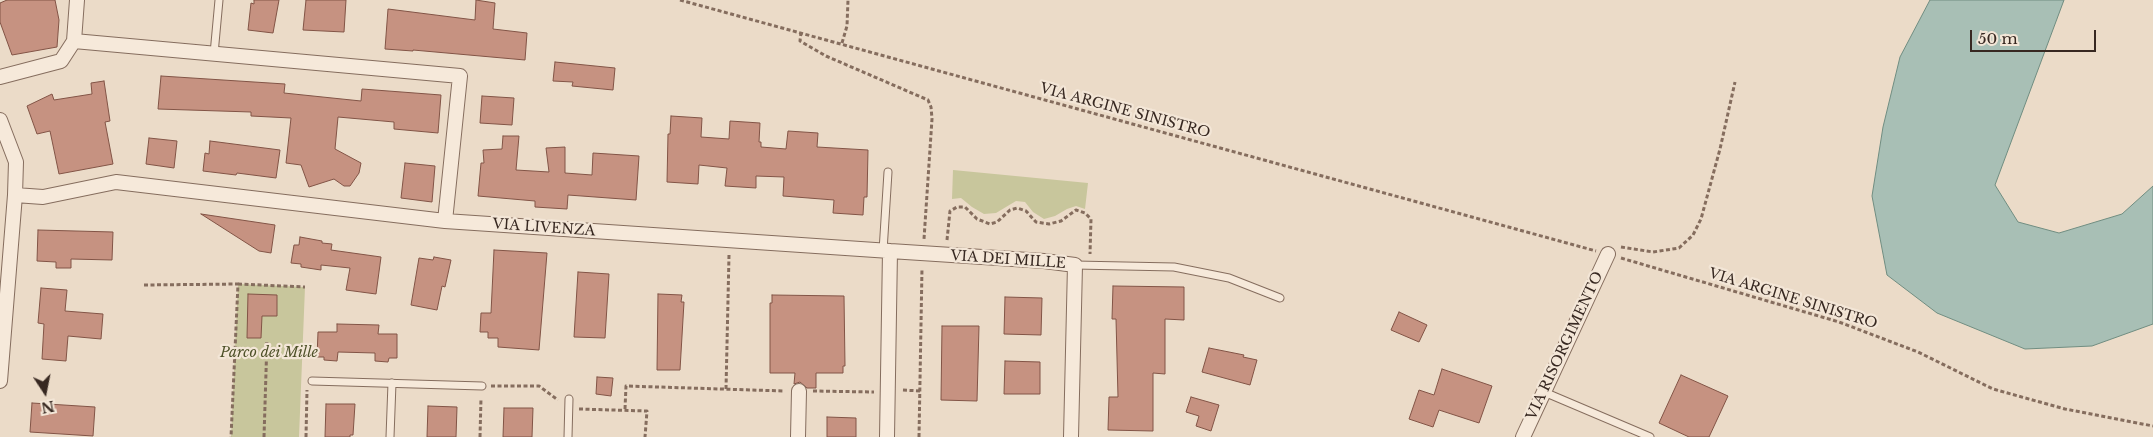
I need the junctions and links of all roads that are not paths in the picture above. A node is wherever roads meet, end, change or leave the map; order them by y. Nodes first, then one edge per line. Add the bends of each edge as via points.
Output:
1 (77, 0) edge
2 (218, 0) edge
3 (74, 41) junction
4 (214, 54) junction
5 (0, 77) edge
6 (0, 120) edge
7 (888, 172) dead end
8 (15, 195) junction
9 (445, 221) junction
10 (6, 241) edge
11 (887, 251) junction
12 (1608, 254) road end
13 (1082, 265) junction
14 (1280, 298) dead end
15 (0, 381) edge
16 (312, 381) road end
17 (392, 383) junction
18 (482, 386) road end
19 (799, 391) road end
20 (1544, 392) junction
21 (569, 399) dead end
22 (390, 437) edge
23 (568, 437) edge
24 (798, 437) edge
25 (887, 437) edge
26 (1071, 437) edge
27 (1523, 437) edge
28 (1650, 437) edge

1 - 3 street
2 - 4 lane
3 - 4 street
3 - 5 street via 61,61
4 - 9 street via 460,76
6 - 8 street via 16,162
7 - 11 lane
8 - 9 street, VIA LIVENZA via 43,197 116,182
8 - 10 street
9 - 11 street, VIA LIVENZA
10 - 15 street
11 - 13 street, VIA DEI MILLE
11 - 25 street
12 - 20 street, VIA RISORGIMENTO
13 - 14 lane via 1174,267 1229,278
13 - 26 street, VIA DEI MILLE
16 - 17 lane
17 - 18 lane
17 - 22 lane
19 - 24 street
20 - 27 street, VIA RISORGIMENTO
20 - 28 lane
21 - 23 lane

